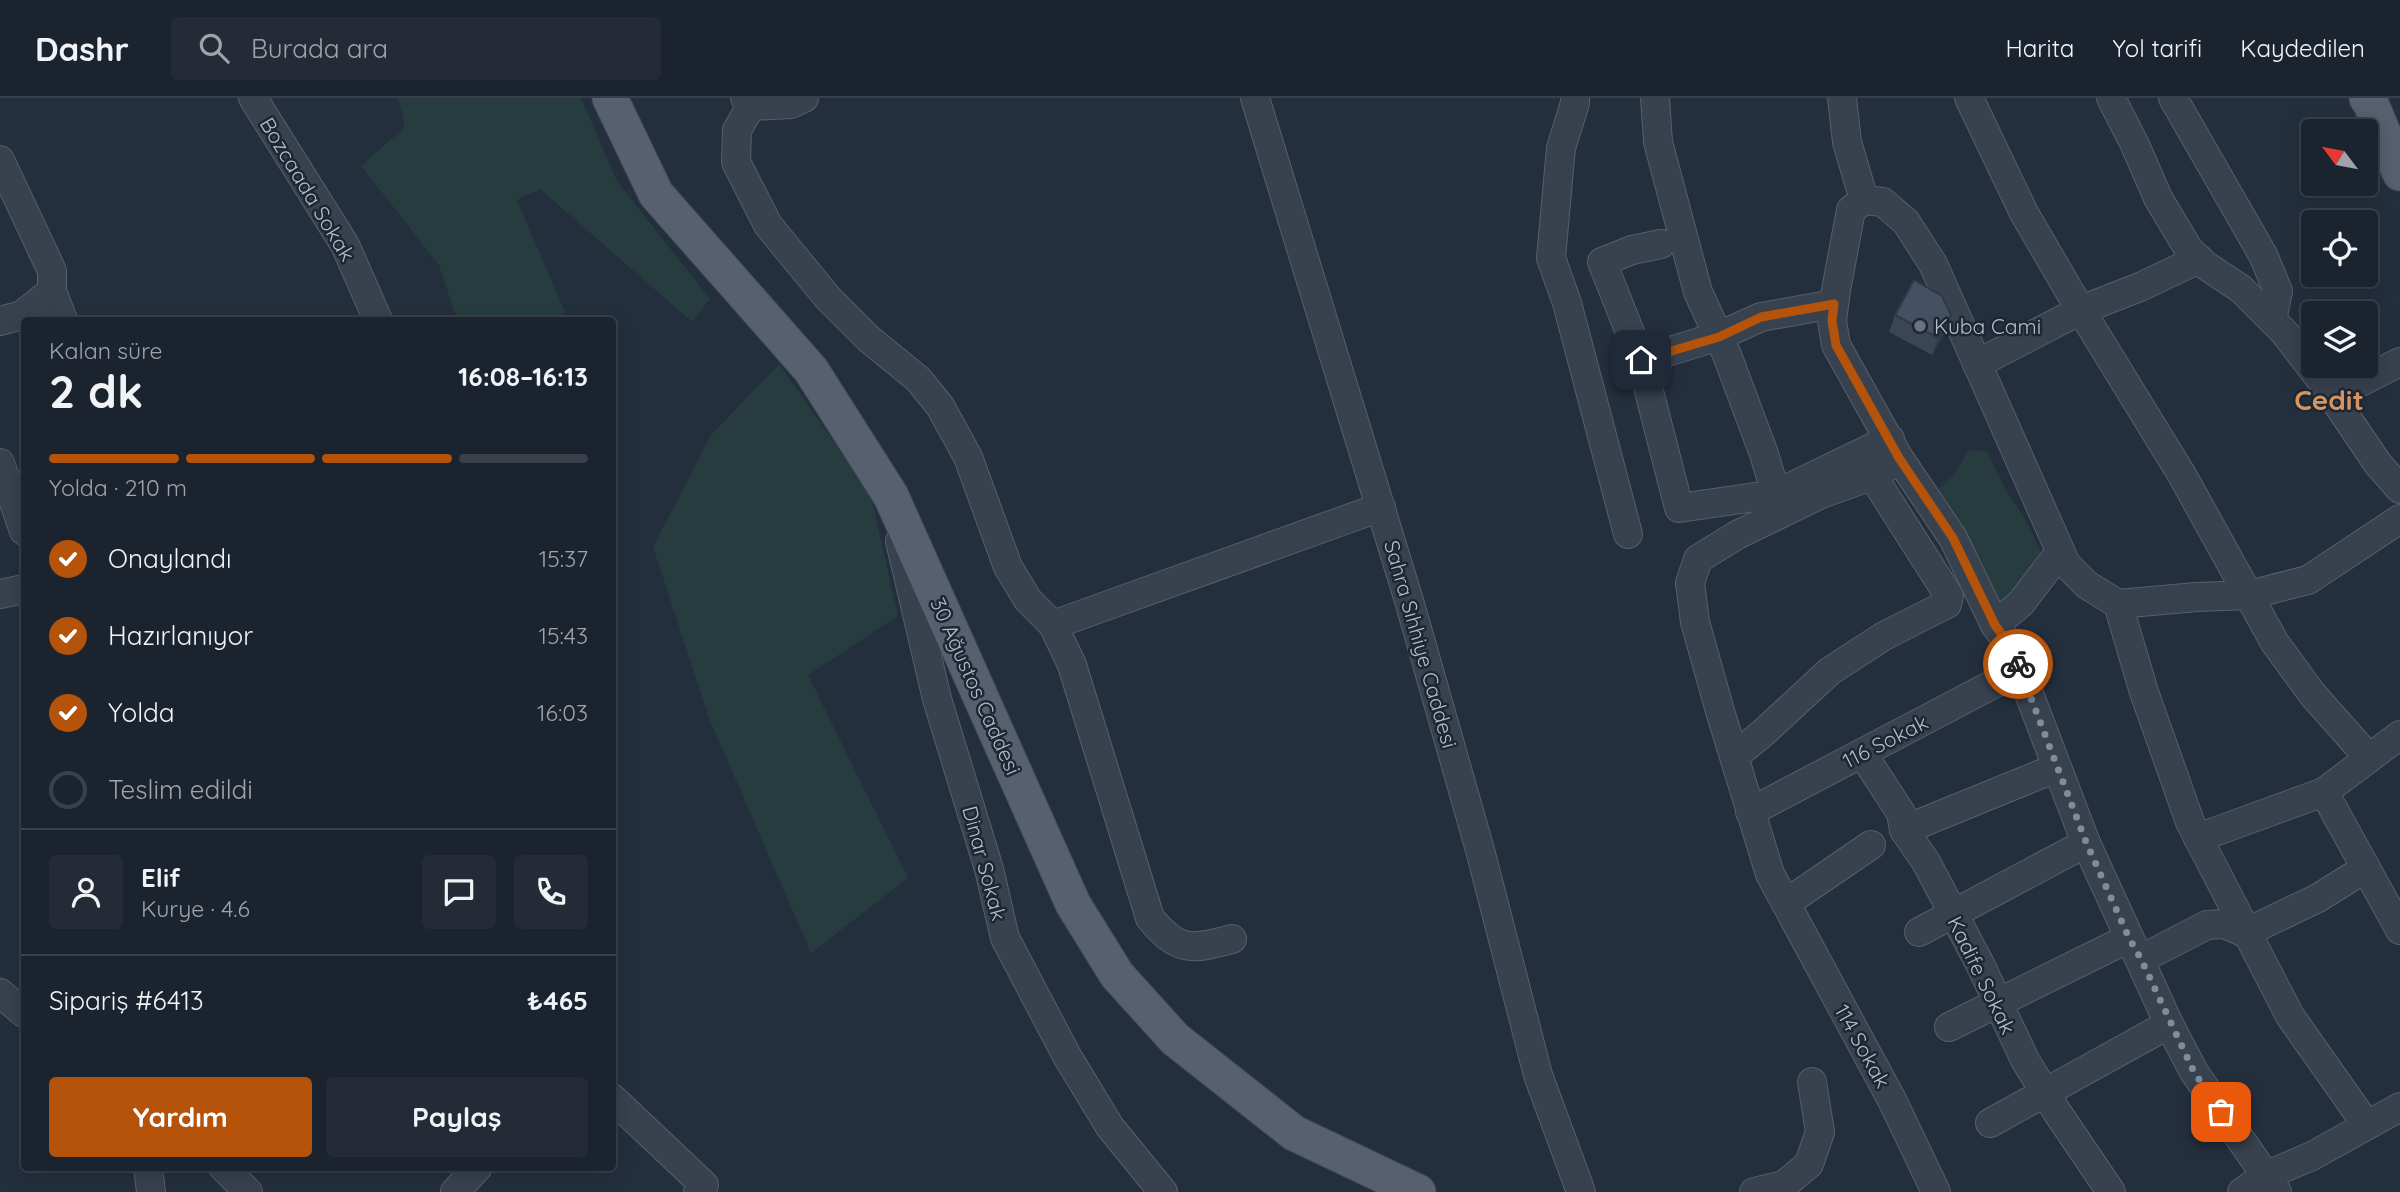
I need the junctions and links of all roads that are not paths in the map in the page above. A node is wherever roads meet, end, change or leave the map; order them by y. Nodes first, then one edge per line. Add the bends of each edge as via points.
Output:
1 (253, 98) edge
2 (610, 98) edge
3 (804, 98) edge
4 (1255, 98) edge
5 (1575, 98) edge
6 (1656, 98) edge
7 (1842, 98) edge
8 (1969, 98) edge
9 (2110, 98) edge
10 (2174, 98) edge
11 (2367, 98) edge
12 (748, 102) edge
13 (0, 160) edge
14 (2400, 173) edge
15 (1864, 200) junction
16 (1661, 244) dead end
17 (2199, 259) junction
18 (52, 291) junction
19 (1834, 304) junction
20 (2081, 310) junction
21 (63, 317) edge
22 (377, 317) edge
23 (2272, 320) junction
24 (0, 321) edge
25 (1719, 337) junction
26 (1641, 360) junction
27 (2400, 362) edge
28 (1977, 364) junction
29 (2333, 396) junction
30 (1889, 457) junction
31 (0, 463) edge
32 (2400, 489) edge
33 (1776, 494) junction
34 (891, 496) junction
35 (1381, 507) junction
36 (2400, 519) edge
37 (21, 522) edge
38 (1628, 534) dead end
39 (2060, 552) junction
40 (21, 590) edge
41 (0, 594) edge
42 (2249, 595) junction
43 (2118, 604) junction
44 (1053, 625) junction
45 (1995, 625) junction
46 (2021, 670) junction
47 (2400, 735) edge
48 (1862, 754) junction
49 (1735, 756) junction
50 (2369, 758) junction
51 (2056, 768) junction
52 (2324, 792) junction
53 (1750, 812) junction
54 (1904, 830) junction
55 (2198, 838) junction
56 (2086, 842) junction
57 (1871, 845) dead end
58 (2366, 868) junction
59 (1786, 903) junction
60 (1952, 913) junction
61 (2400, 930) edge
62 (1919, 932) dead end
63 (2245, 933) junction
64 (1231, 939) dead end
65 (2135, 948) junction
66 (0, 993) edge
67 (1999, 1001) junction
68 (21, 1010) edge
69 (2169, 1024) junction
70 (1949, 1027) dead end
71 (1812, 1083) dead end
72 (2045, 1091) junction
73 (616, 1102) edge
74 (2400, 1107) edge
75 (1990, 1123) dead end
76 (2366, 1124) junction
77 (148, 1171) edge
78 (227, 1171) edge
79 (474, 1171) edge
80 (2271, 1184) edge
81 (151, 1192) edge
82 (248, 1192) edge
83 (455, 1192) edge
84 (698, 1192) edge
85 (1163, 1192) edge
86 (1418, 1192) edge
87 (1581, 1192) edge
88 (1755, 1192) edge
89 (1936, 1192) edge
90 (2111, 1192) edge
91 (2242, 1192) edge

1 - 22 street, Bozcaada Sokak via 345,245
2 - 34 main road, 30 Ağustos Caddesi via 656,194 811,370
3 - 12 street via 791,104
4 - 35 street, Sahra Sıhhiye Caddesi
5 - 38 street via 1561,148 1551,258
6 - 25 street via 1658,142 1672,201 1698,292
7 - 15 street via 1847,142
8 - 20 street via 2024,213
9 - 17 street via 2158,198
10 - 23 street via 2263,255 2278,291
11 - 14 main road
12 - 44 street via 737,130 736,162 768,225 828,298 869,340 918,379 940,406 968,457 1008,567 1028,600
13 - 18 street via 52,271
15 - 19 street via 1852,210
15 - 28 street via 1883,202 1906,222 1933,264
16 - 26 street via 1602,262
17 - 20 street
17 - 23 street via 2241,289
18 - 21 street
18 - 24 street via 22,315
19 - 25 street via 1761,317
19 - 30 street via 1836,345
20 - 28 street
20 - 42 street
23 - 29 street
25 - 26 street
25 - 33 street
26 - 33 street via 1679,508
27 - 29 street
28 - 39 street
29 - 32 street
30 - 33 street
30 - 45 street via 1953,538
30 - 49 street, 114 Sokak via 1698,559 1690,583 1695,622
30 - 49 street via 1877,483 1950,596 1947,604 1829,671
31 - 37 street
34 - 85 street, Dinar Sokak via 937,699 1005,938 1110,1127
34 - 86 main road, 30 Ağustos Caddesi via 1073,904 1117,975 1175,1039 1294,1133
35 - 44 street
35 - 87 street, Sahra Sıhhiye Caddesi via 1480,850 1538,1075
36 - 42 street via 2308,580
39 - 43 street via 2087,585
39 - 45 street via 2021,603
40 - 41 street
42 - 43 street
42 - 50 street via 2275,643 2313,695
43 - 55 street via 2144,692
44 - 64 street via 1072,665 1150,918 1166,938 1189,947
45 - 46 street
46 - 48 street, 116 Sokak
46 - 51 street
47 - 50 street
48 - 53 street, 116 Sokak
48 - 54 street, Kadife Sokak via 1901,813
49 - 53 street, 114 Sokak
50 - 52 street
51 - 54 street
51 - 56 street
52 - 55 street
52 - 58 street
53 - 59 street, 114 Sokak via 1770,874
54 - 60 street, Kadife Sokak
55 - 63 street
56 - 60 street
56 - 65 street
57 - 59 street
58 - 61 street
58 - 63 street via 2319,898
59 - 89 street, 114 Sokak
60 - 62 street
60 - 67 street, Kadife Sokak
63 - 65 street via 2224,924 2207,925
63 - 76 street via 2290,1016
65 - 67 street
65 - 69 street
66 - 68 street
67 - 70 street
67 - 72 street, Kadife Sokak via 2008,1028
69 - 72 street
69 - 80 street via 2194,1072
71 - 88 street via 1820,1132 1809,1164 1784,1185
72 - 75 street
72 - 90 street, Kadife Sokak
73 - 84 street via 704,1185
74 - 76 street
76 - 80 street
77 - 81 street
78 - 82 street
79 - 83 street
80 - 91 street

